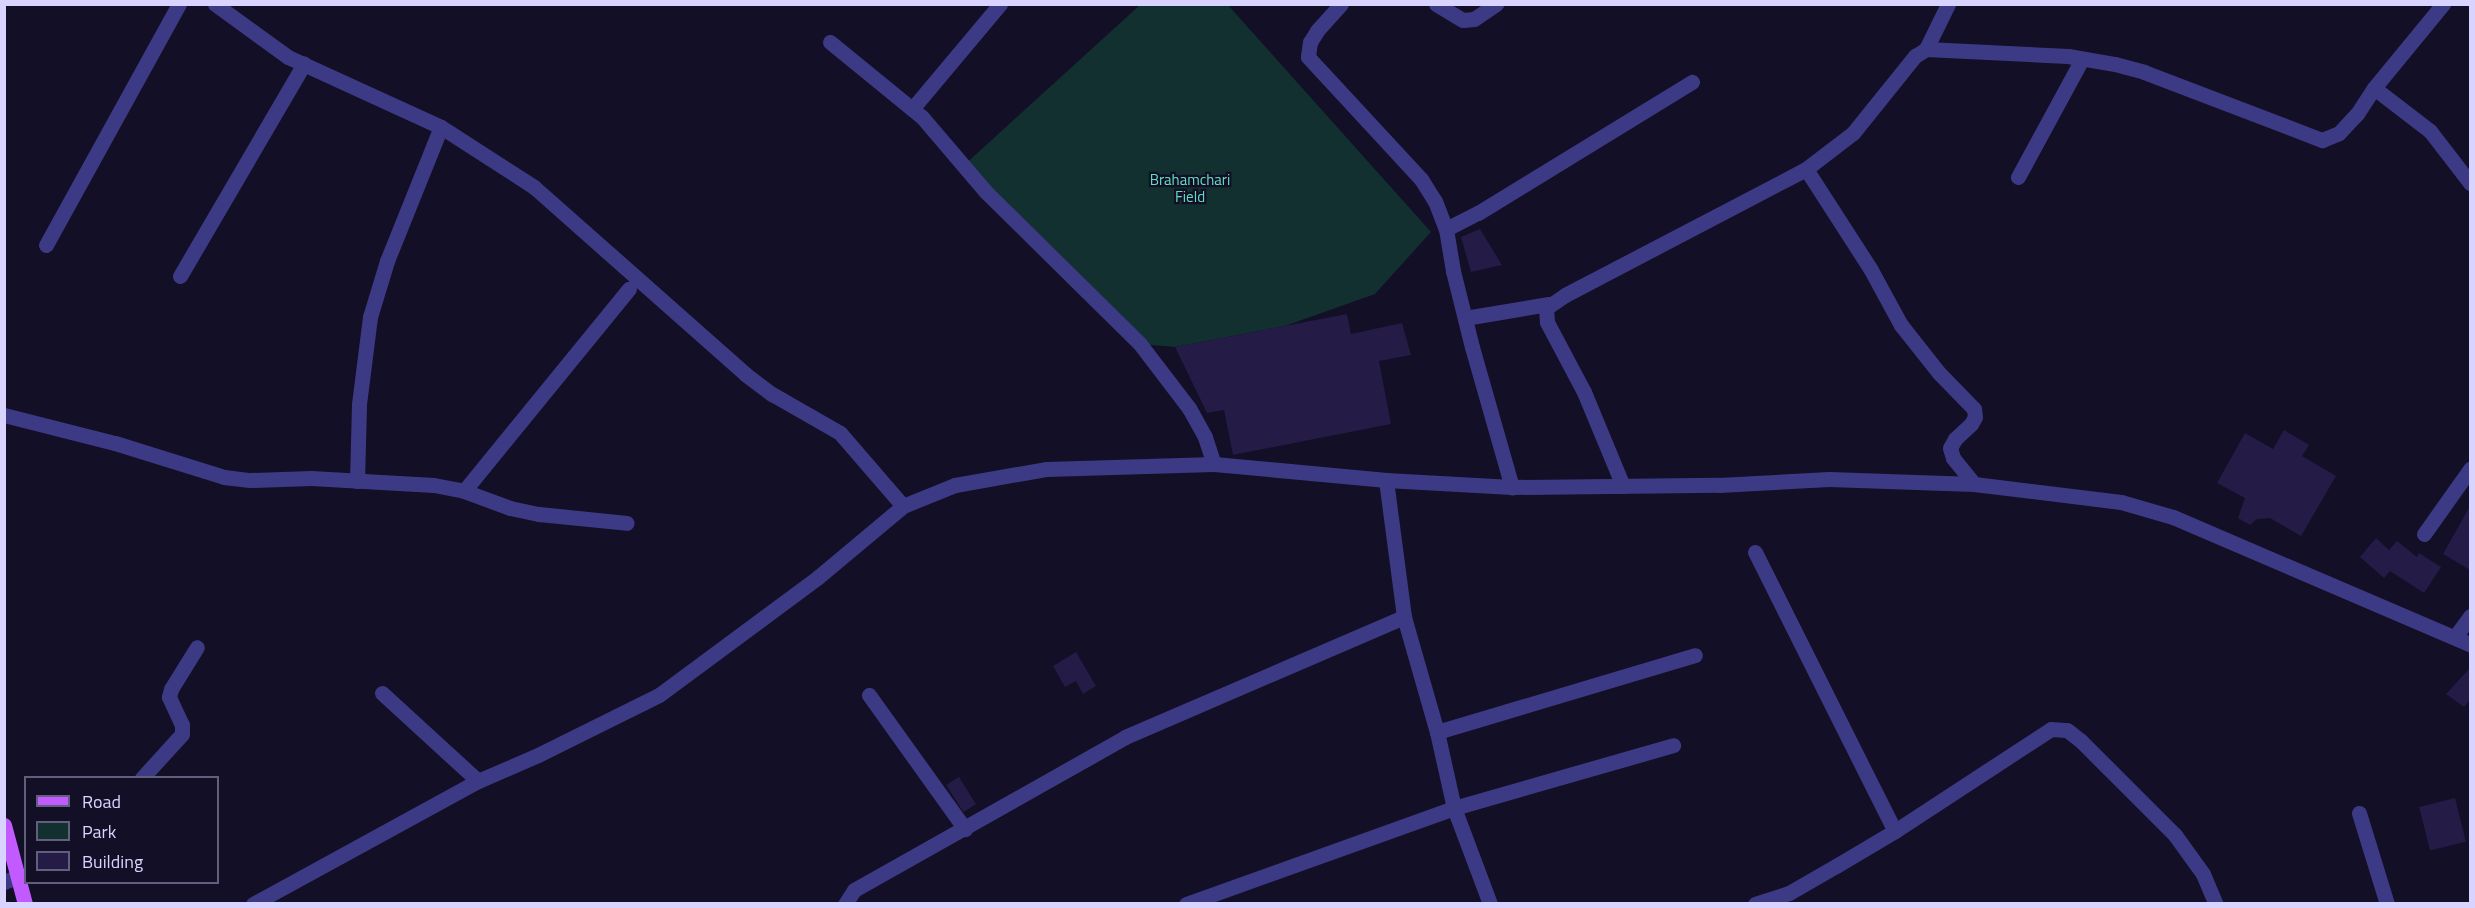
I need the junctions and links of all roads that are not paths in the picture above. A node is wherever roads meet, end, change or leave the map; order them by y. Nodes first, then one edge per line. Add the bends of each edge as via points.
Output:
1 (180, 4) edge
2 (215, 4) edge
3 (1000, 4) edge
4 (1341, 4) edge
5 (1436, 4) edge
6 (1496, 4) edge
7 (1948, 4) edge
8 (2443, 4) edge
9 (830, 42) dead end
10 (1926, 49) junction
11 (2082, 59) junction
12 (304, 64) junction
13 (1692, 82) dead end
14 (2374, 88) junction
15 (912, 109) junction
16 (441, 127) junction
17 (1806, 170) junction
18 (2018, 177) dead end
19 (2470, 183) edge
20 (1446, 229) junction
21 (46, 245) dead end
22 (180, 276) dead end
23 (628, 289) dead end
24 (1549, 304) junction
25 (1465, 318) junction
26 (4, 415) edge
27 (1214, 464) junction
28 (2470, 470) edge
29 (357, 480) junction
30 (1386, 480) junction
31 (1974, 484) junction
32 (1623, 486) junction
33 (1512, 487) junction
34 (464, 491) junction
35 (903, 506) junction
36 (627, 523) dead end
37 (2424, 534) dead end
38 (1755, 552) dead end
39 (2470, 615) edge
40 (1404, 617) junction
41 (2455, 637) junction
42 (2470, 644) edge
43 (197, 647) dead end
44 (1695, 655) dead end
45 (382, 693) dead end
46 (870, 695) dead end
47 (1437, 732) junction
48 (1673, 745) dead end
49 (143, 776) edge
50 (478, 781) junction
51 (1454, 808) junction
52 (2359, 813) dead end
53 (4, 825) edge
54 (964, 829) junction
55 (1895, 831) junction
56 (16, 869) edge
57 (270, 900) edge
58 (847, 900) edge
59 (25, 903) edge
60 (253, 903) edge
61 (833, 903) edge
62 (1186, 903) edge
63 (1490, 903) edge
64 (1755, 903) edge
65 (2217, 903) edge
66 (2386, 903) edge

1 - 21 street
2 - 12 street via 288,57
3 - 15 street
4 - 20 street via 1310,42 1308,57 1421,179
5 - 6 street via 1463,20 1474,19
7 - 10 street
8 - 14 street
9 - 15 street
10 - 11 street
10 - 17 street via 1915,56 1853,133
11 - 14 street via 2144,72 2322,140 2339,133
11 - 18 street
12 - 16 street
12 - 22 street
13 - 20 street
14 - 19 street via 2430,131
15 - 27 street via 986,192 1140,344 1189,408
16 - 29 street via 387,261 370,317 359,404
16 - 35 street via 534,187 745,374 840,433
17 - 24 street
17 - 31 street via 1871,270 1901,325 1974,409 1971,424 1950,448 1953,458
20 - 25 street
23 - 34 street
24 - 25 street
24 - 32 street via 1547,322 1584,392
25 - 33 street
26 - 29 street via 115,443 224,477
27 - 30 street
27 - 35 street via 1046,469 955,485
28 - 37 street
29 - 34 street
30 - 33 street
30 - 40 street
31 - 32 street via 1829,479
31 - 41 street via 2150,509
32 - 33 street
34 - 36 street via 539,514
35 - 50 street via 771,613 659,695
38 - 55 street
39 - 41 street
40 - 47 street
40 - 54 street via 1125,737
41 - 42 street
43 - 49 street via 171,689 182,734
44 - 47 street
45 - 50 street
46 - 54 street
47 - 51 street
48 - 51 street
50 - 57 street
51 - 62 street
51 - 63 street
52 - 66 street
53 - 56 main road
54 - 58 street
55 - 64 street via 1789,892
55 - 65 street via 2039,735 2051,729 2067,730 2175,835 2203,874
56 - 59 main road
57 - 60 street
58 - 61 street

